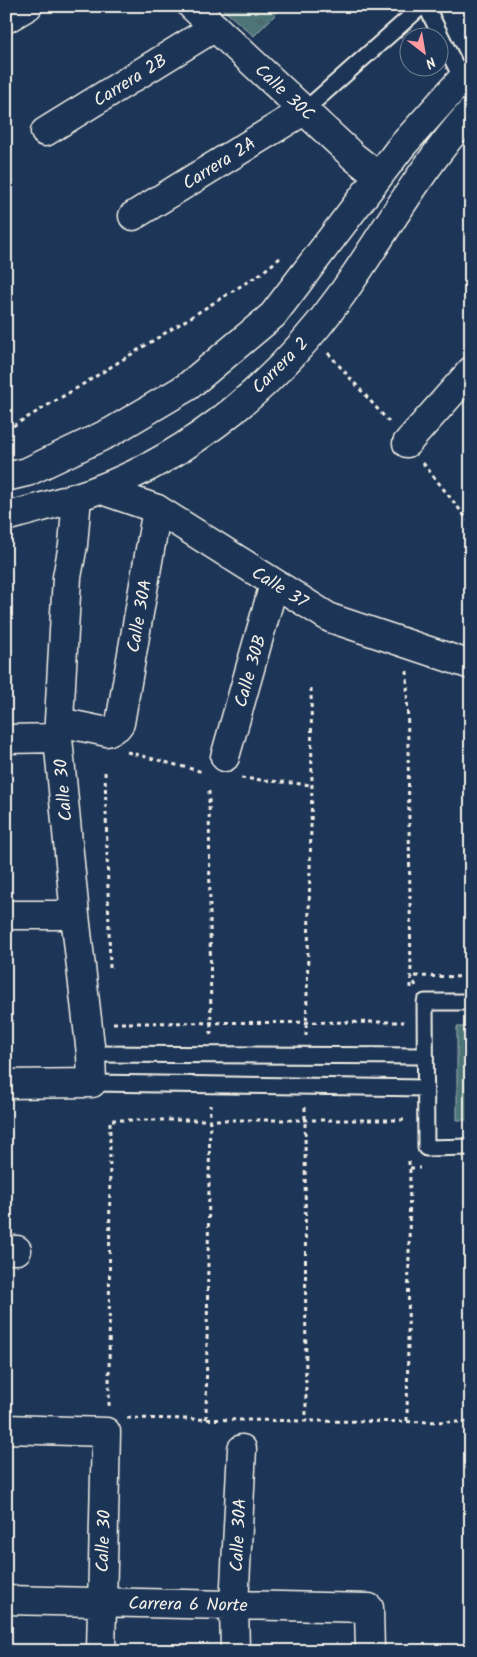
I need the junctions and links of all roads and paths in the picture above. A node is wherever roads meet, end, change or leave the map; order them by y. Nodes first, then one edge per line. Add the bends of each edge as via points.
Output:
1 (28, 6) edge
2 (192, 6) edge
3 (422, 6) edge
4 (426, 6) edge
5 (6, 19) edge
6 (215, 27) junction
7 (466, 76) edge
8 (305, 110) junction
9 (467, 123) edge
10 (45, 132) dead end
11 (378, 176) junction
12 (133, 216) dead end
13 (283, 256) dead end
14 (471, 371) edge
15 (6, 430) edge
16 (407, 443) dead end
17 (6, 477) edge
18 (88, 493) junction
19 (157, 509) junction
20 (6, 516) edge
21 (274, 584) junction
22 (471, 665) edge
23 (407, 666) dead end
24 (311, 685) dead end
25 (58, 730) junction
26 (6, 739) edge
27 (123, 751) dead end
28 (222, 769) junction
29 (105, 772) dead end
30 (75, 915) junction
31 (6, 916) edge
32 (110, 975) dead end
33 (411, 976) junction
34 (471, 977) edge
35 (410, 995) dead end
36 (425, 1002) junction
37 (471, 1002) edge
38 (112, 1014) dead end
39 (409, 1022) dead end
40 (91, 1054) junction
41 (425, 1056) junction
42 (92, 1083) junction
43 (6, 1084) edge
44 (425, 1088) junction
45 (409, 1120) dead end
46 (426, 1148) junction
47 (471, 1148) edge
48 (409, 1158) dead end
49 (409, 1168) junction
50 (426, 1168) dead end
51 (111, 1419) junction
52 (407, 1421) junction
53 (471, 1422) edge
54 (6, 1429) edge
55 (242, 1449) dead end
56 (6, 1600) edge
57 (101, 1602) junction
58 (234, 1605) junction
59 (101, 1651) edge
60 (235, 1651) edge
61 (370, 1651) edge

1 - 5 street
2 - 6 street, Calle 30C
3 - 8 lane
4 - 7 lane
6 - 8 street, Calle 30C
6 - 10 street, Carrera 2B
7 - 11 street
8 - 11 street, Calle 30C
8 - 12 street, Carrera 2A
9 - 18 street, Carrera 2 via 448,138 342,294 278,369 201,435 154,464
11 - 17 street via 273,315 187,387 112,432 27,472
13 - 15 path via 252,279
14 - 16 street
18 - 19 street, Calle 37
18 - 20 street, Carrera 2
18 - 25 street, Calle 30 via 72,545 67,577
19 - 21 street, Calle 37
19 - 25 street, Calle 30A via 120,723 106,732
21 - 22 street, Calle 37 via 330,618
21 - 28 street, Calle 30B
23 - 33 path
24 - 28 path via 312,785
25 - 26 street
25 - 30 street, Calle 30
27 - 28 path
29 - 32 path
30 - 31 street
30 - 40 street, Calle 30
33 - 34 path
33 - 35 path
33 - 36 path
36 - 37 lane
36 - 41 lane
38 - 39 path via 112,1023
40 - 41 lane
40 - 42 street, Calle 30
41 - 44 lane
42 - 43 street
42 - 44 lane
44 - 46 lane
45 - 51 path via 110,1120
46 - 47 lane
46 - 49 path
48 - 49 path
49 - 50 path
49 - 52 path
51 - 52 path
51 - 54 street
51 - 57 street, Calle 30
52 - 53 path
55 - 58 street, Calle 30A
56 - 57 street, Carrera 6 Norte
57 - 58 street, Carrera 6 Norte
57 - 59 street, Calle 30
58 - 60 street, Calle 30A
58 - 61 street, Carrera 6 Norte via 369,1608

